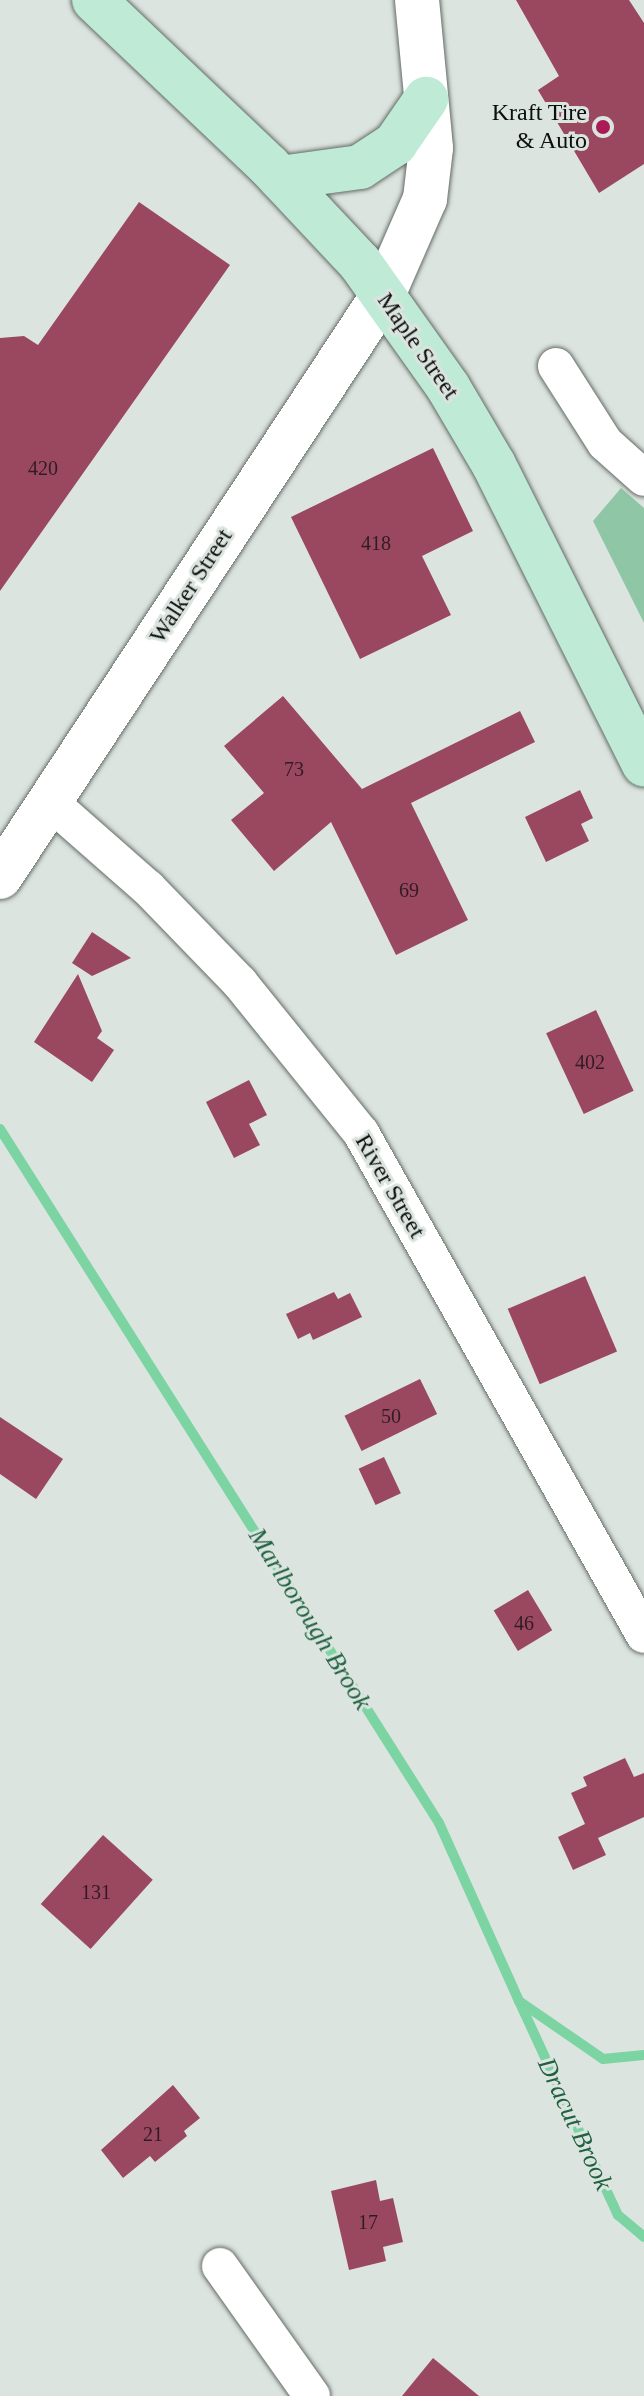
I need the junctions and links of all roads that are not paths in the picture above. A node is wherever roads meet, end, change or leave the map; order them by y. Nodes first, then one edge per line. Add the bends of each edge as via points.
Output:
1 (94, 0) edge
2 (417, 0) edge
3 (426, 99) junction
4 (280, 178) junction
5 (383, 295) junction
6 (556, 366) dead end
7 (644, 478) edge
8 (644, 764) edge
9 (50, 802) junction
10 (0, 877) edge
11 (644, 1635) edge
12 (220, 2266) dead end
13 (309, 2395) edge

1 - 4 main road, Maple Street
2 - 3 street, Walker Street
3 - 4 main road via 395,144 360,167
3 - 5 street, Walker Street via 431,148 425,199
4 - 5 main road, Maple Street
5 - 8 main road, Maple Street via 494,465
5 - 9 street, Walker Street
6 - 7 street via 605,443
9 - 10 street, Walker Street
9 - 11 street, River Street via 148,888 240,983 361,1133
12 - 13 street

